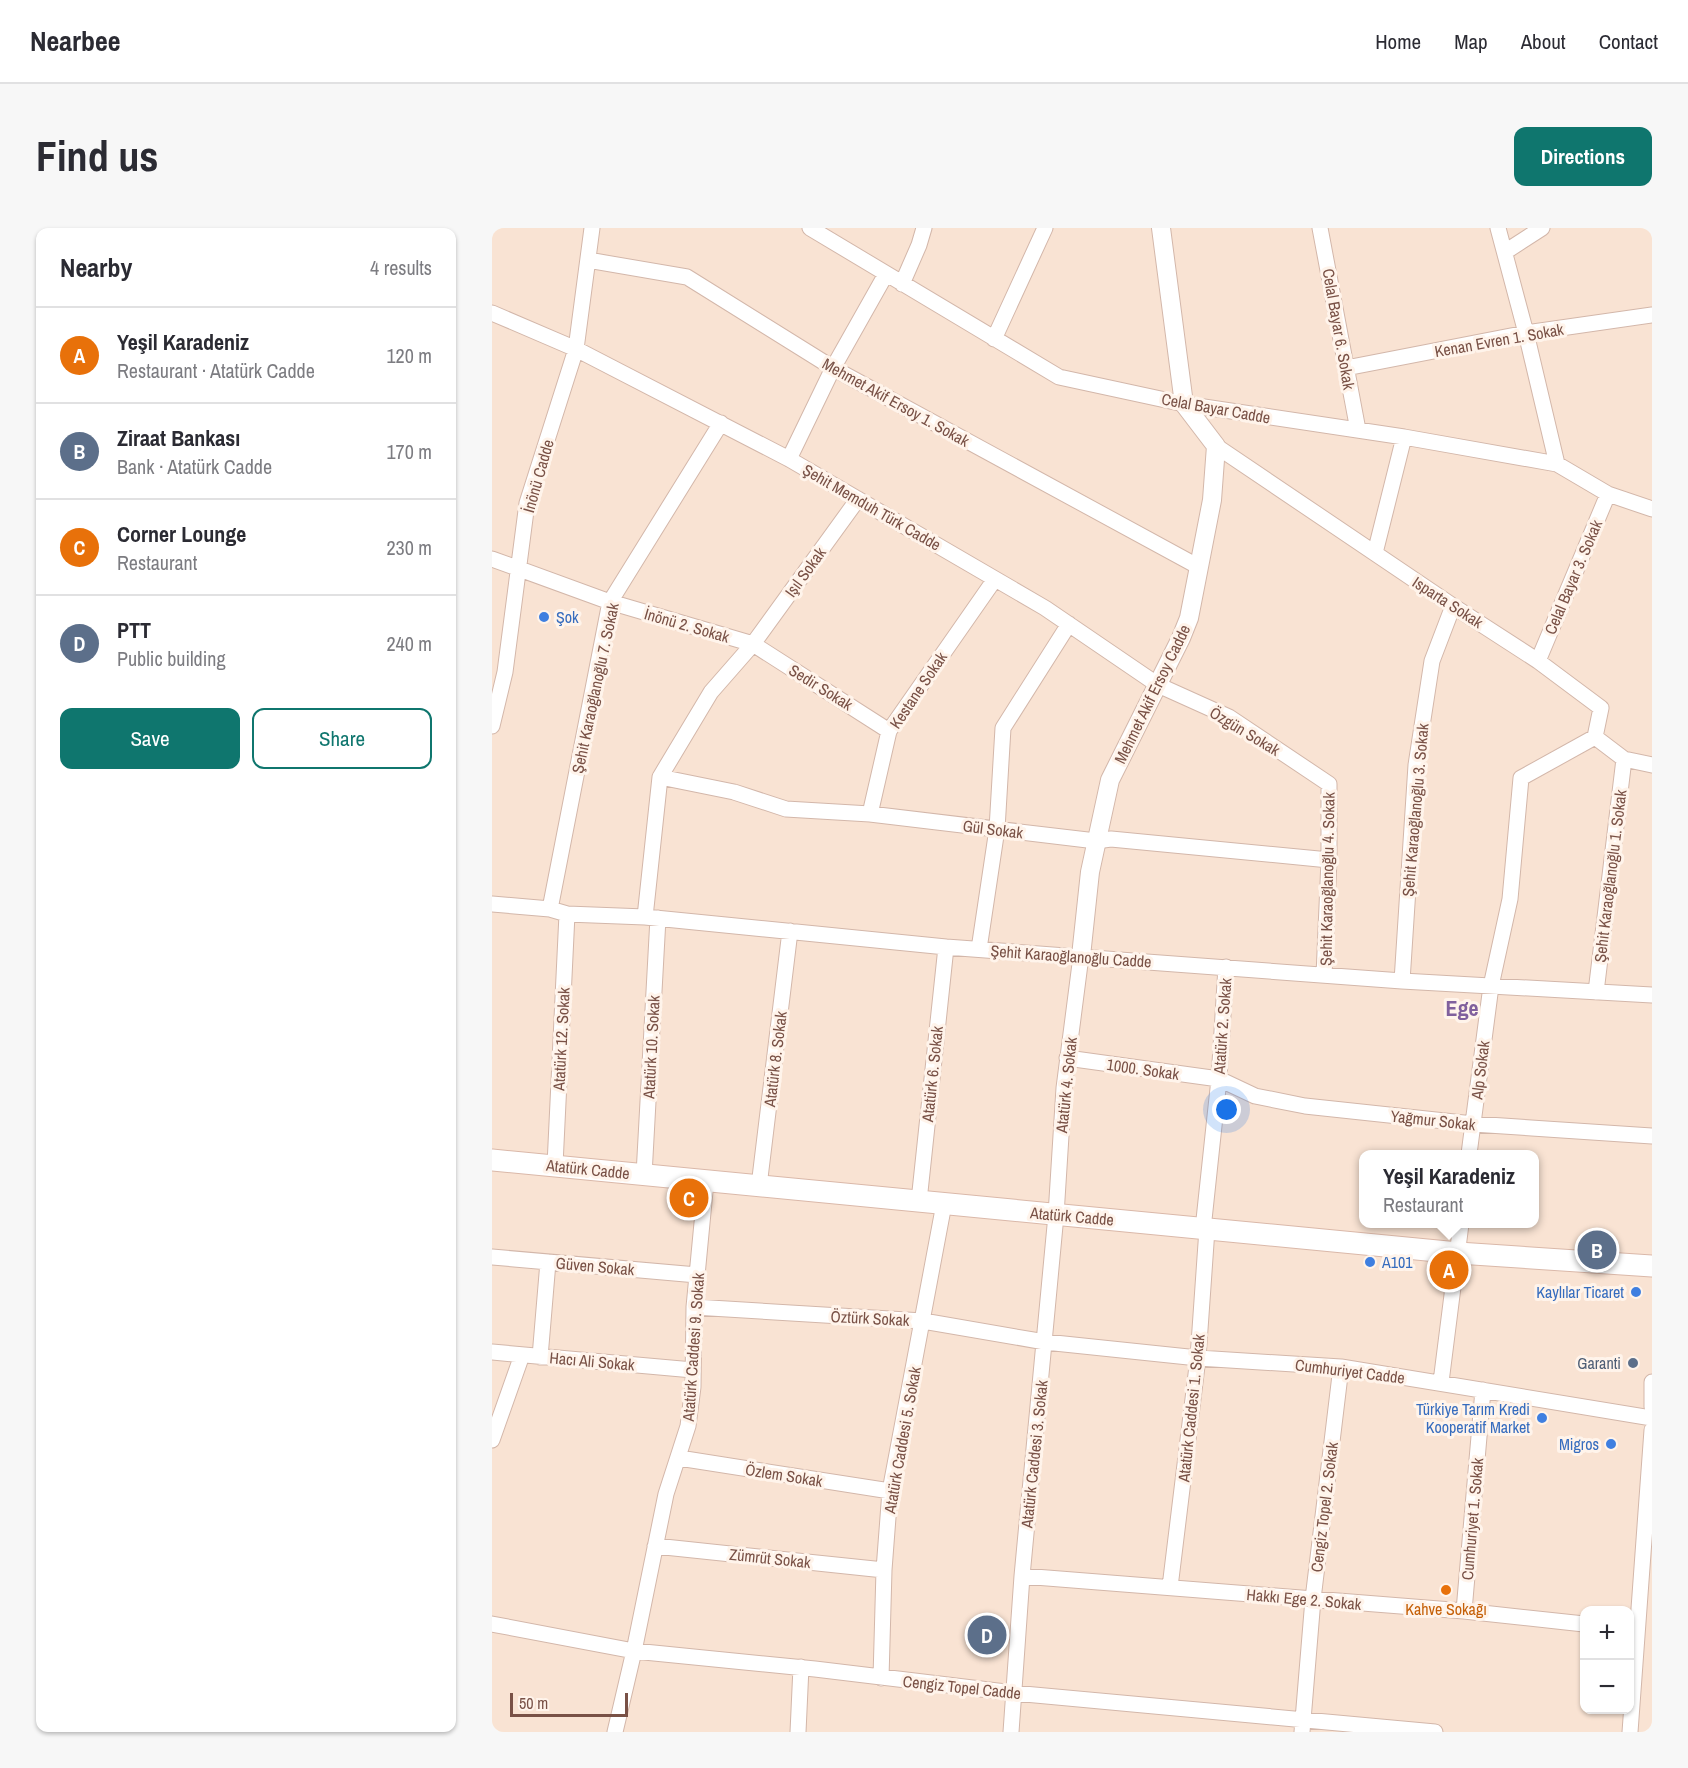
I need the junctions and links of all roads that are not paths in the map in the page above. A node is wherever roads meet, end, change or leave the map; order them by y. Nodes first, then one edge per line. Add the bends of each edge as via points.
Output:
1 (592, 228) edge
2 (810, 228) edge
3 (924, 228) edge
4 (1045, 228) edge
5 (1161, 228) edge
6 (1320, 228) edge
7 (1498, 228) edge
8 (1542, 228) edge
9 (1505, 252) junction
10 (588, 260) junction
11 (886, 274) junction
12 (902, 284) junction
13 (492, 313) edge
14 (1652, 315) edge
15 (1526, 333) junction
16 (994, 339) junction
17 (576, 349) junction
18 (833, 368) junction
19 (1346, 368) junction
20 (1184, 404) junction
21 (721, 423) junction
22 (1358, 430) junction
23 (1404, 437) junction
24 (1216, 446) junction
25 (789, 459) junction
26 (1557, 464) junction
27 (1608, 494) junction
28 (858, 499) junction
29 (1652, 508) edge
30 (1375, 553) junction
31 (492, 559) edge
32 (1199, 567) junction
33 (520, 569) junction
34 (995, 579) junction
35 (610, 602) junction
36 (1453, 606) junction
37 (1069, 624) junction
38 (753, 644) junction
39 (1538, 661) junction
40 (1158, 685) junction
41 (492, 726) edge
42 (889, 731) junction
43 (1596, 737) junction
44 (1624, 759) junction
45 (1652, 765) edge
46 (660, 777) junction
47 (1329, 784) joint
48 (870, 814) junction
49 (997, 829) junction
50 (1096, 841) junction
51 (1329, 860) junction
52 (492, 904) edge
53 (550, 909) junction
54 (567, 914) junction
55 (652, 917) junction
56 (790, 931) junction
57 (946, 947) junction
58 (979, 949) junction
59 (1081, 956) junction
60 (1226, 967) junction
61 (1324, 975) junction
62 (1402, 981) junction
63 (1491, 986) junction
64 (1596, 992) junction
65 (1652, 995) edge
66 (1067, 1058) junction
67 (1219, 1079) junction
68 (1473, 1124) junction
69 (1652, 1136) edge
70 (1470, 1150) edge
71 (492, 1160) edge
72 (555, 1165) junction
73 (644, 1175) junction
74 (706, 1181) junction
75 (759, 1186) junction
76 (919, 1202) junction
77 (944, 1204) junction
78 (1056, 1215) junction
79 (1461, 1228) edge
80 (1205, 1229) junction
81 (1458, 1253) junction
82 (492, 1257) edge
83 (548, 1262) junction
84 (1652, 1266) edge
85 (698, 1275) junction
86 (694, 1307) junction
87 (923, 1321) junction
88 (1045, 1342) junction
89 (492, 1352) edge
90 (522, 1355) junction
91 (540, 1357) junction
92 (1198, 1358) junction
93 (1341, 1366) junction
94 (693, 1370) junction
95 (1441, 1382) junction
96 (1652, 1382) edge
97 (1483, 1390) junction
98 (1652, 1407) edge
99 (1652, 1418) edge
100 (1652, 1430) edge
101 (492, 1440) edge
102 (679, 1458) junction
103 (890, 1491) junction
104 (656, 1546) junction
105 (884, 1570) junction
106 (1022, 1576) junction
107 (1170, 1587) junction
108 (1313, 1599) junction
109 (1464, 1611) junction
110 (1634, 1619) edge
111 (492, 1624) edge
112 (1580, 1624) edge
113 (634, 1651) junction
114 (1632, 1660) edge
115 (801, 1667) junction
116 (881, 1678) junction
117 (1014, 1694) junction
118 (1303, 1726) edge
119 (615, 1732) edge
120 (798, 1732) edge
121 (1011, 1732) edge
122 (1435, 1732) edge
123 (1630, 1732) edge

1 - 10 street, İnönü Cadde
2 - 11 street, Celal Bayar Cadde
3 - 12 street
4 - 16 street
5 - 20 street
6 - 19 street, Celal Bayar 6. Sokak
7 - 9 street
8 - 9 street
9 - 15 street
10 - 17 street, İnönü Cadde
10 - 18 street, Mehmet Akif Ersoy 1. Sokak via 687,277
11 - 12 street, Celal Bayar Cadde
11 - 18 street
12 - 16 street, Celal Bayar Cadde
13 - 17 street, Şehit Memduh Türk Cadde
14 - 15 street, Kenan Evren 1. Sokak
15 - 19 street, Kenan Evren 1. Sokak
15 - 26 street
16 - 20 street, Celal Bayar Cadde via 1059,377
17 - 21 street, Şehit Memduh Türk Cadde
17 - 33 street, İnönü Cadde via 527,503
18 - 25 street
18 - 32 street, Mehmet Akif Ersoy 1. Sokak
19 - 22 street, Celal Bayar 6. Sokak
20 - 22 street, Celal Bayar Cadde
20 - 24 street
21 - 25 street, Şehit Memduh Türk Cadde
21 - 35 street, Şehit Karaoğlanoğlu 7. Sokak
22 - 23 street, Celal Bayar Cadde
23 - 26 street, Celal Bayar Cadde
23 - 30 street
24 - 30 street, Isparta Sokak
24 - 32 street, Mehmet Akif Ersoy Cadde via 1212,500
25 - 28 street, Şehit Memduh Türk Cadde
26 - 27 street, Celal Bayar Cadde
27 - 29 street, Celal Bayar Cadde
27 - 39 street, Celal Bayar 3. Sokak
28 - 34 street, Şehit Memduh Türk Cadde
28 - 38 street, Işıl Sokak
30 - 36 street, Isparta Sokak
31 - 33 street, İnönü 2. Sokak
32 - 40 street, Mehmet Akif Ersoy Cadde via 1189,618
33 - 35 street, İnönü 2. Sokak
33 - 41 street, İnönü Cadde via 505,672
34 - 37 street, Şehit Memduh Türk Cadde
34 - 42 street, Kestane Sokak
35 - 38 street, İnönü 2. Sokak
35 - 53 street, Şehit Karaoğlanoğlu 7. Sokak
36 - 39 street, Isparta Sokak
36 - 62 street, Şehit Karaoğlanoğlu 3. Sokak via 1432,662 1416,765
37 - 40 street, Şehit Memduh Türk Cadde
37 - 49 street via 1003,728
38 - 42 street, Sedir Sokak
38 - 46 street, Işıl Sokak via 711,692
39 - 43 street, Isparta Sokak via 1601,708
40 - 47 street, Özgün Sokak via 1229,717
40 - 50 street, Mehmet Akif Ersoy Cadde via 1110,780
42 - 48 street, Kestane Sokak
43 - 44 street
43 - 63 street, Alp Sokak via 1521,778 1510,898
44 - 45 street
44 - 64 street, Şehit Karaoğlanoğlu 1. Sokak
46 - 48 street, Gül Sokak via 734,792 786,809
46 - 55 street, Atatürk 10. Sokak
47 - 51 street, Şehit Karaoğlanoğlu 4. Sokak
48 - 49 street, Gül Sokak
49 - 50 street, Gül Sokak
49 - 58 street
50 - 51 street, Gül Sokak via 1111,839
50 - 59 street, Mehmet Akif Ersoy Cadde
51 - 61 street, Şehit Karaoğlanoğlu 4. Sokak
52 - 53 street, Şehit Karaoğlanoğlu Cadde
53 - 54 street, Şehit Karaoğlanoğlu Cadde
54 - 55 street, Şehit Karaoğlanoğlu Cadde
54 - 72 street, Atatürk 12. Sokak
55 - 56 street, Şehit Karaoğlanoğlu Cadde
55 - 73 street, Atatürk 10. Sokak
56 - 57 street, Şehit Karaoğlanoğlu Cadde
56 - 75 street, Atatürk 8. Sokak
57 - 58 street, Şehit Karaoğlanoğlu Cadde
57 - 76 street, Atatürk 6. Sokak
58 - 59 street, Şehit Karaoğlanoğlu Cadde
59 - 60 street, Şehit Karaoğlanoğlu Cadde
59 - 66 street, Atatürk 4. Sokak
60 - 61 street, Şehit Karaoğlanoğlu Cadde
60 - 67 street, Atatürk 2. Sokak
61 - 62 street, Şehit Karaoğlanoğlu Cadde
62 - 63 street, Şehit Karaoğlanoğlu Cadde
63 - 64 street, Şehit Karaoğlanoğlu Cadde
63 - 68 street, Alp Sokak
64 - 65 street, Şehit Karaoğlanoğlu Cadde
66 - 67 street, 1000. Sokak
66 - 78 street, Atatürk 4. Sokak
67 - 68 street, Yağmur Sokak via 1255,1096 1305,1106
67 - 80 street, Atatürk 2. Sokak
68 - 69 street, Yağmur Sokak
68 - 70 street, Alp Sokak
71 - 72 main road, Atatürk Cadde
72 - 73 main road, Atatürk Cadde
73 - 74 main road, Atatürk Cadde
74 - 75 main road, Atatürk Cadde
74 - 85 street, Atatürk Caddesi 9. Sokak
75 - 76 main road, Atatürk Cadde
76 - 77 main road, Atatürk Cadde
77 - 78 main road, Atatürk Cadde
77 - 87 street, Atatürk Caddesi 5. Sokak
78 - 80 main road, Atatürk Cadde
78 - 88 street, Atatürk Caddesi 3. Sokak
79 - 81 street
80 - 81 main road, Atatürk Cadde
80 - 92 street, Atatürk Caddesi 1. Sokak
81 - 84 main road, Atatürk Cadde
81 - 95 street
82 - 83 street, Güven Sokak
83 - 85 street, Güven Sokak
83 - 91 street
85 - 86 street, Atatürk Caddesi 9. Sokak
86 - 87 street, Öztürk Sokak
86 - 94 street, Atatürk Caddesi 9. Sokak
87 - 88 street, Öztürk Sokak
87 - 103 street, Atatürk Caddesi 5. Sokak
88 - 92 street, Cumhuriyet Cadde
88 - 106 street, Atatürk Caddesi 3. Sokak
89 - 90 street, Hacı Ali Sokak
90 - 91 street, Hacı Ali Sokak
90 - 101 street
91 - 94 street, Hacı Ali Sokak
92 - 93 street, Cumhuriyet Cadde
92 - 107 street, Atatürk Caddesi 1. Sokak
93 - 95 street, Cumhuriyet Cadde
93 - 108 street, Cengiz Topel 2. Sokak
94 - 102 street, Atatürk Caddesi 9. Sokak via 688,1426
95 - 97 street, Cumhuriyet Cadde
96 - 98 street
97 - 99 street, Cumhuriyet Cadde
97 - 109 street, Cumhuriyet 1. Sokak
100 - 110 street
102 - 103 street, Özlem Sokak
102 - 104 street, Atatürk Caddesi 9. Sokak via 666,1494
103 - 105 street, Atatürk Caddesi 5. Sokak
104 - 105 street, Zümrüt Sokak
104 - 113 street, Atatürk Caddesi 9. Sokak
105 - 116 street, Atatürk Caddesi 5. Sokak
106 - 107 street, Hakkı Ege 2. Sokak
106 - 117 street, Atatürk Caddesi 3. Sokak
107 - 108 street, Hakkı Ege 2. Sokak
108 - 109 street, Hakkı Ege 2. Sokak
108 - 118 street, Cengiz Topel 2. Sokak
109 - 112 street, Hakkı Ege 2. Sokak
111 - 113 street, Cengiz Topel Cadde
113 - 115 street, Cengiz Topel Cadde
113 - 119 street, Atatürk Caddesi 9. Sokak
114 - 123 street
115 - 116 street, Cengiz Topel Cadde
115 - 120 street
116 - 117 street, Cengiz Topel Cadde
117 - 118 street, Cengiz Topel Cadde
117 - 121 street, Atatürk Caddesi 3. Sokak
118 - 122 street, Cengiz Topel Cadde

